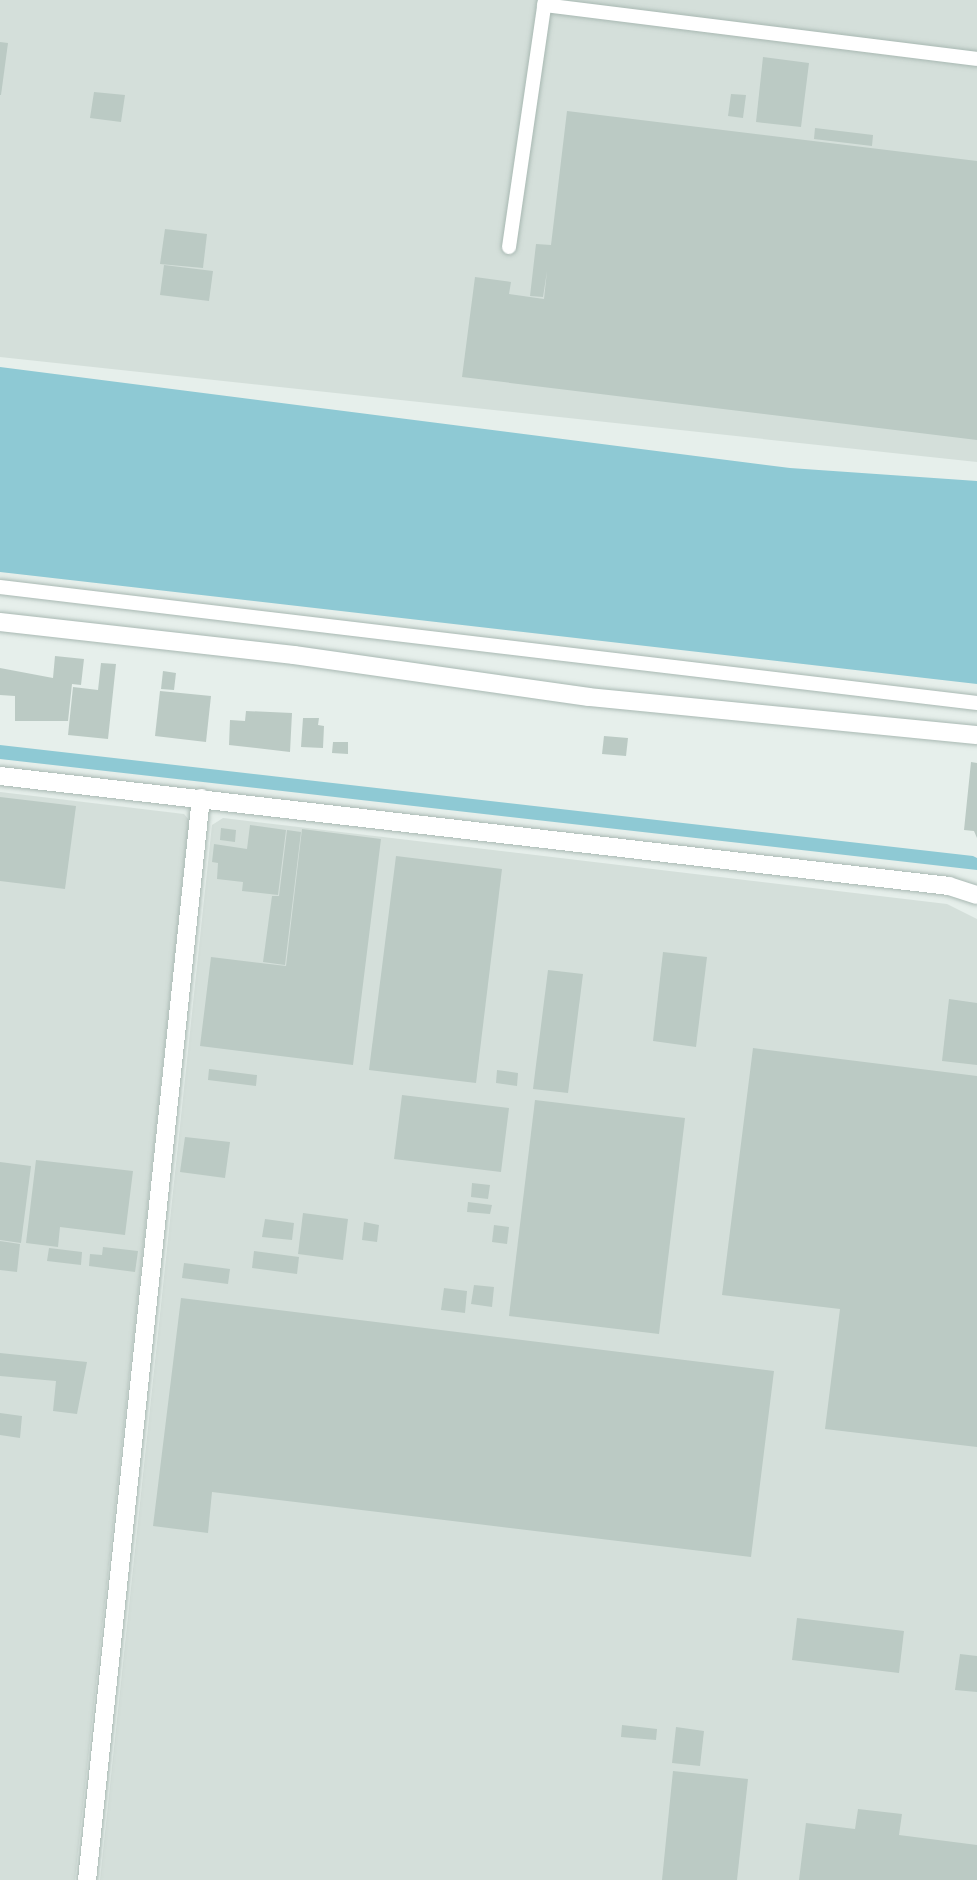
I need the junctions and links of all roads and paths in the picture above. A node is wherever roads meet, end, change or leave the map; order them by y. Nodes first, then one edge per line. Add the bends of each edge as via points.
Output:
1 (545, 3) edge
2 (977, 59) edge
3 (509, 247) dead end
4 (0, 587) edge
5 (0, 621) edge
6 (977, 703) edge
7 (977, 735) edge
8 (0, 776) edge
9 (201, 798) junction
10 (977, 895) edge
11 (87, 1880) edge

1 - 2 lane
1 - 3 lane
4 - 6 lane
5 - 7 street via 294,656 589,698
8 - 9 street
9 - 10 street via 949,886
9 - 11 street

